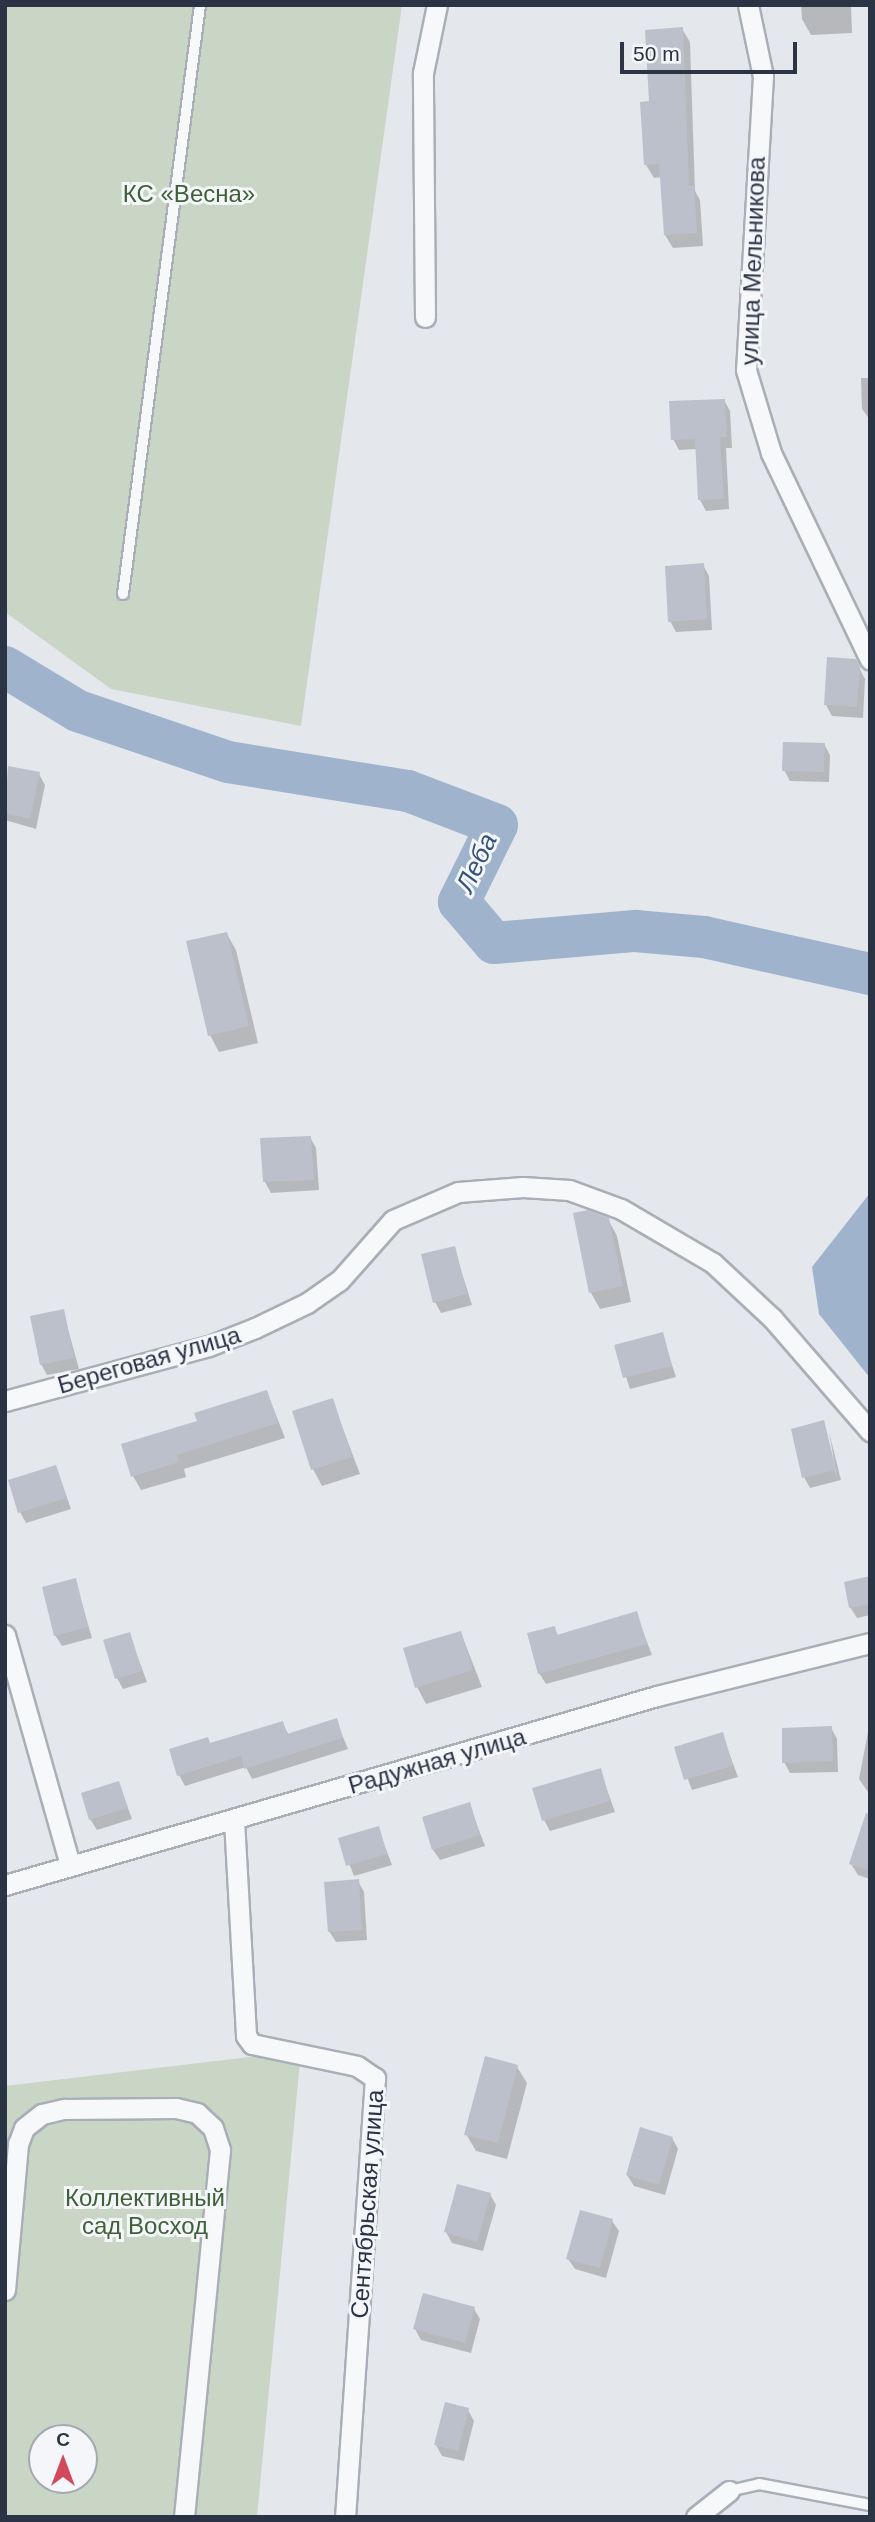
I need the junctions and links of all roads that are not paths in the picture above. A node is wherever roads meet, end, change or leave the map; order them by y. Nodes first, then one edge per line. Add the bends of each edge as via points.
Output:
1 (200, 5) edge
2 (437, 5) edge
3 (748, 5) edge
4 (425, 317) dead end
5 (123, 594) dead end
6 (870, 660) edge
7 (5, 1401) edge
8 (870, 1431) edge
9 (5, 1635) edge
10 (870, 1643) edge
11 (234, 1820) junction
12 (70, 1865) junction
13 (5, 1885) edge
14 (5, 2290) edge
15 (729, 2491) joint
16 (870, 2505) edge
17 (184, 2517) edge
18 (345, 2517) edge
19 (696, 2517) edge

1 - 5 lane
2 - 4 street via 423,73
3 - 6 street, улица Мельникова via 763,76 746,370 771,453
7 - 8 street, Береговая улица via 209,1346 255,1328 307,1303 339,1281 393,1220 458,1192 523,1187 569,1190 621,1209 713,1263 772,1318
9 - 12 street
10 - 11 street, Радужная улица via 657,1696
11 - 12 street, Радужная улица
11 - 18 street, Сентябрьская улица via 247,2036 252,2043 357,2066 375,2078
12 - 13 street, Радужная улица
14 - 17 street via 18,2144 24,2128 42,2114 64,2109 176,2108 197,2113 213,2128 220,2150
15 - 16 lane via 758,2484
15 - 19 street

